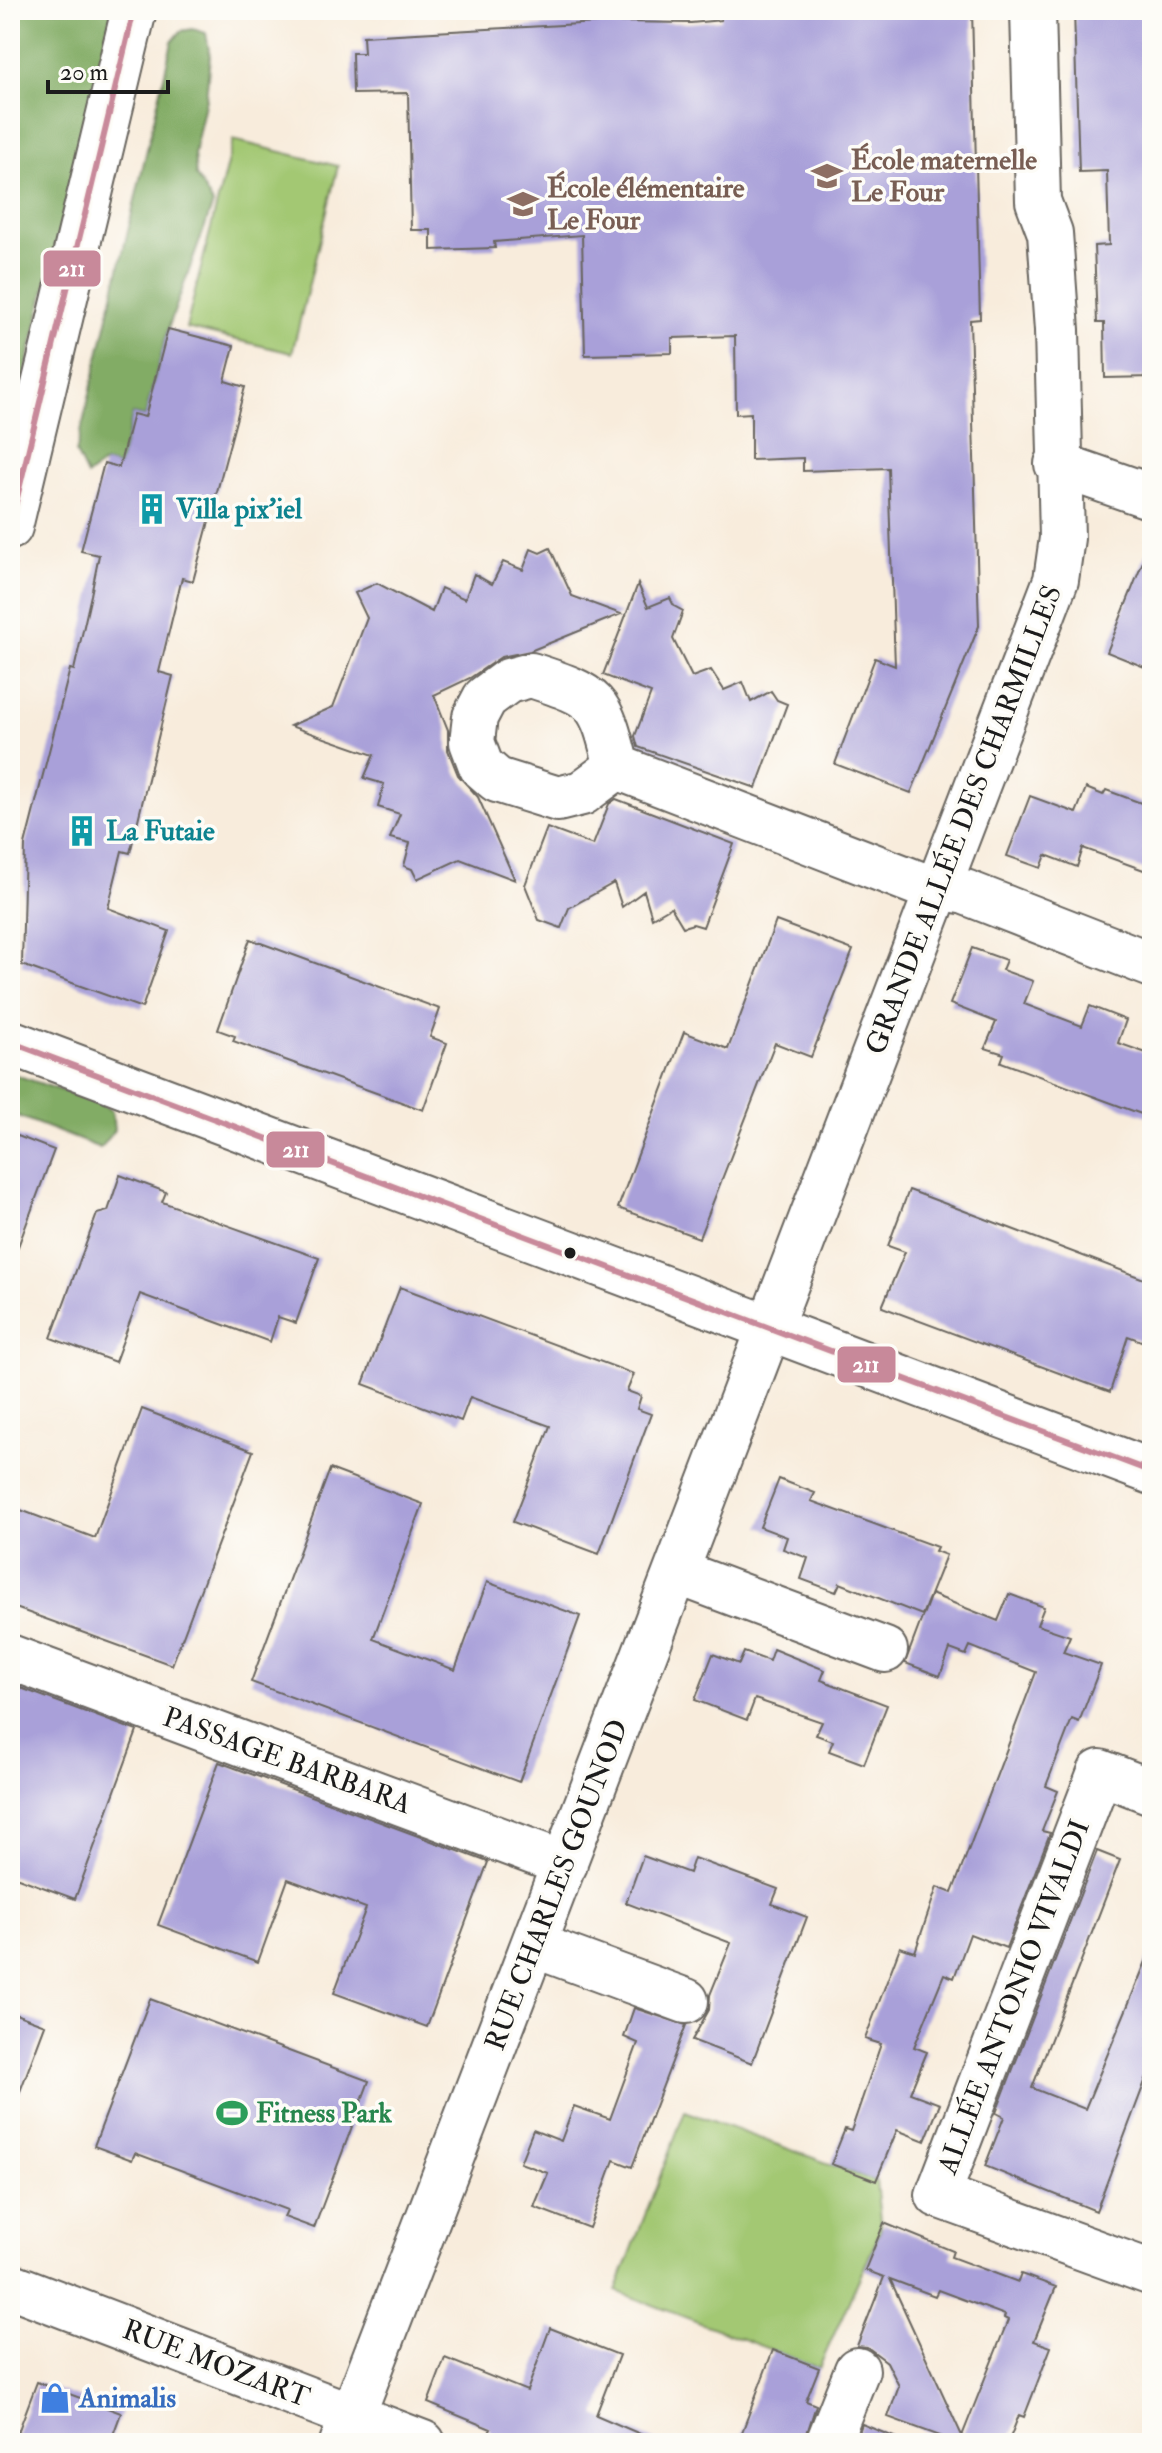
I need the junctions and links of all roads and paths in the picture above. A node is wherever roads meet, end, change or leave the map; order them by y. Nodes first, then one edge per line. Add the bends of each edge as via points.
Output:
1 (134, 10) edge
2 (1033, 10) edge
3 (1057, 464) junction
4 (1152, 497) edge
5 (10, 527) edge
6 (617, 767) dead end
7 (940, 887) junction
8 (1152, 965) edge
9 (10, 1042) edge
10 (771, 1328) junction
11 (1152, 1472) edge
12 (677, 1572) junction
13 (885, 1650) dead end
14 (10, 1657) edge
15 (1152, 1792) edge
16 (565, 1864) junction
17 (534, 1945) junction
18 (686, 2001) dead end
19 (1152, 2273) edge
20 (10, 2285) edge
21 (857, 2370) dead end
22 (347, 2429) edge
23 (423, 2443) edge
24 (828, 2443) edge

1 - 5 street
2 - 3 street, GRANDE ALLÉE DES CHARMILLES via 1038,201 1050,233 1057,330
3 - 4 street
3 - 7 street, GRANDE ALLÉE DES CHARMILLES via 1062,538 1056,580
6 - 7 street via 917,883
7 - 8 street
7 - 10 street, GRANDE ALLÉE DES CHARMILLES
9 - 10 street
10 - 11 street
10 - 12 street, RUE CHARLES GOUNOD
12 - 13 street
12 - 16 street, RUE CHARLES GOUNOD
14 - 16 street, PASSAGE BARBARA
15 - 19 street, ALLÉE ANTONIO VIVALDI via 1100,1772 938,2195
16 - 17 street, RUE CHARLES GOUNOD
17 - 18 street
17 - 22 street, RUE CHARLES GOUNOD
20 - 22 street, RUE MOZART
21 - 24 street
22 - 23 street, RUE MOZART

